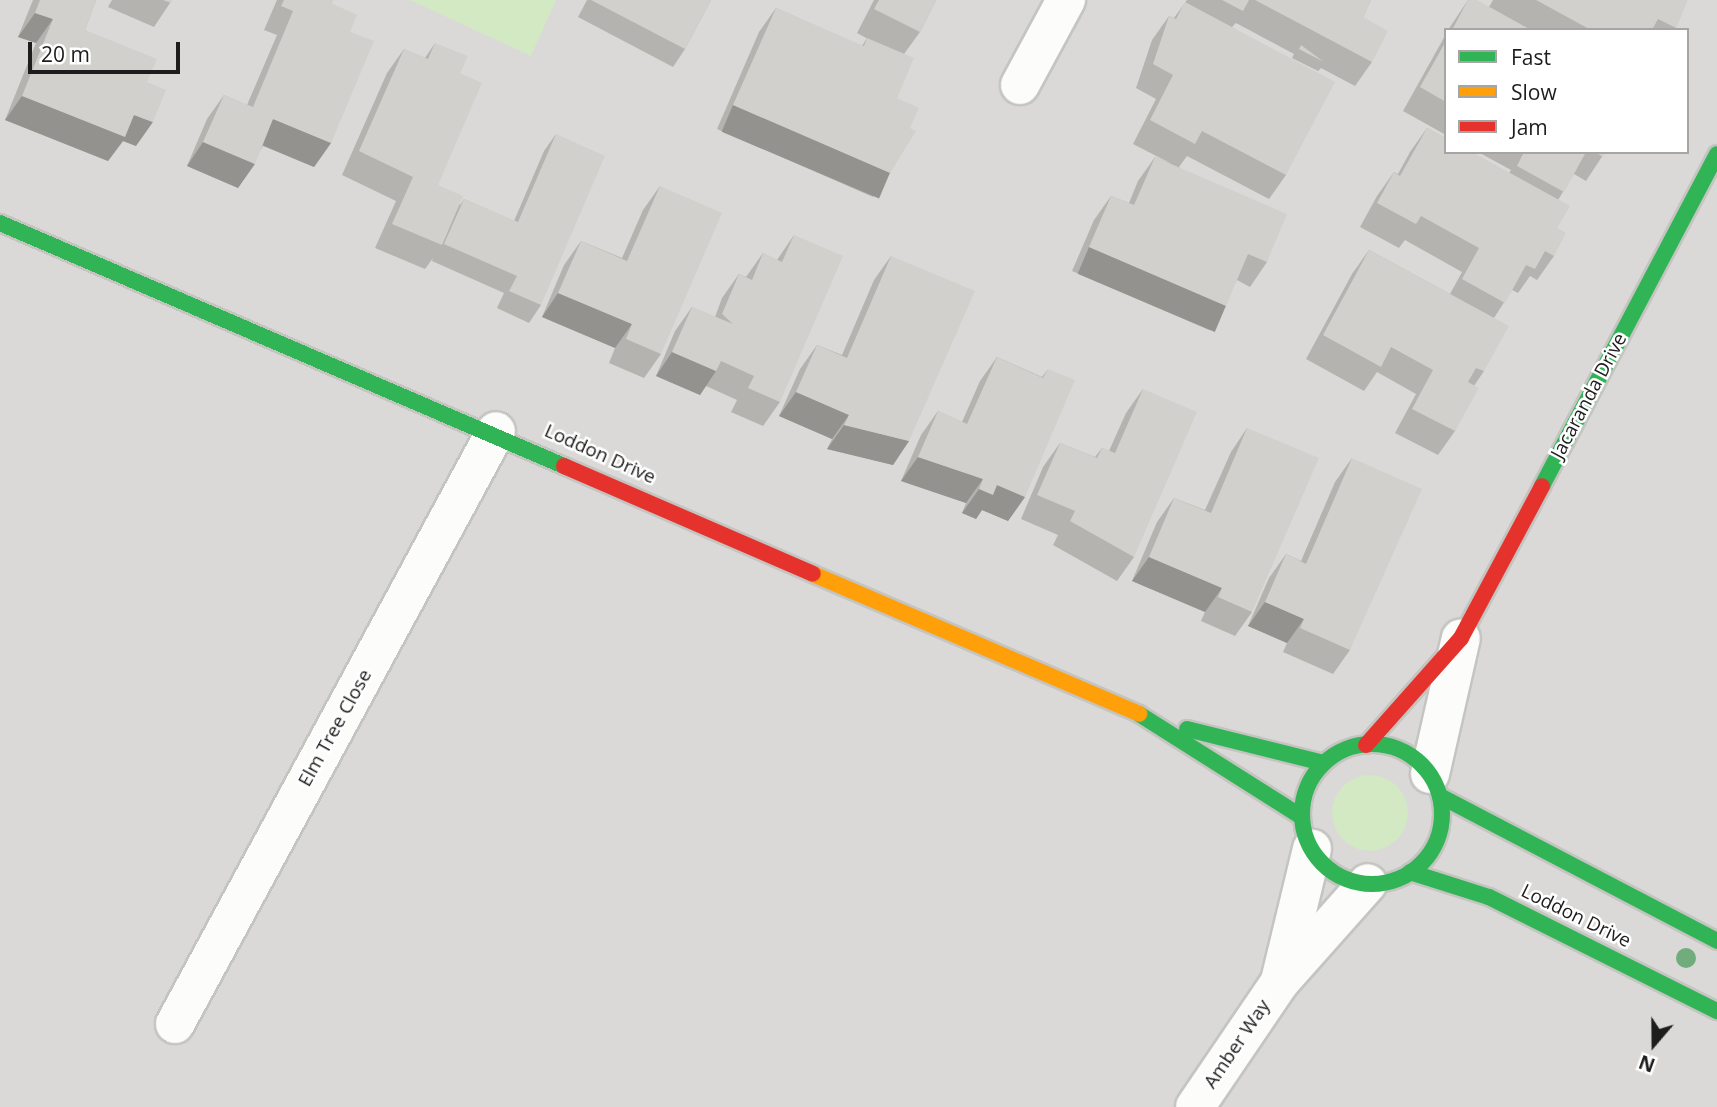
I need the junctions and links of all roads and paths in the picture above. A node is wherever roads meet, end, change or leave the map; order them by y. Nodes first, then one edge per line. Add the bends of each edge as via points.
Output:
1 (1066, 0) edge
2 (1020, 85) dead end
3 (1712, 176) edge
4 (0, 211) edge
5 (0, 223) edge
6 (24, 228) junction
7 (496, 431) junction
8 (1461, 638) junction
9 (1157, 722) junction
10 (1366, 745) junction
11 (1324, 763) junction
12 (1435, 785) junction
13 (1307, 833) junction
14 (1410, 872) junction
15 (1368, 883) junction
16 (1717, 941) edge
17 (1280, 982) junction
18 (1717, 1011) edge
19 (174, 1024) dead end
20 (1195, 1107) edge

1 - 2 street
3 - 8 street, Jacaranda Drive
4 - 6 street, Loddon Drive
5 - 6 street, Loddon Drive
6 - 7 street, Loddon Drive
7 - 9 street, Loddon Drive
7 - 19 street, Elm Tree Close
8 - 10 street, Jacaranda Drive
8 - 12 street, Jacaranda Drive
9 - 11 street, Loddon Drive
9 - 13 street, Loddon Drive
10 - 11 street
10 - 12 street via 1402,750
11 - 13 street via 1311,779
12 - 14 street via 1438,839
12 - 16 street
13 - 15 street via 1326,867
13 - 17 street, Amber Way
14 - 15 street
14 - 18 street, Loddon Drive via 1489,897
15 - 17 street, Amber Way
17 - 20 street, Amber Way

